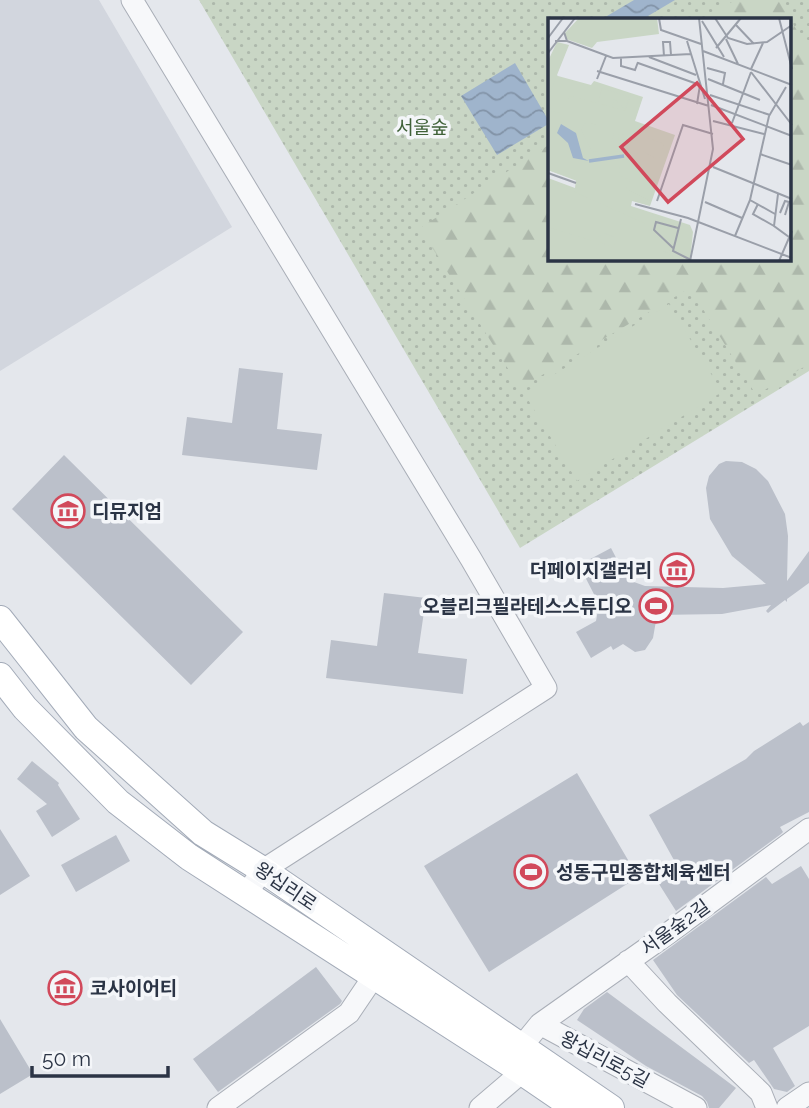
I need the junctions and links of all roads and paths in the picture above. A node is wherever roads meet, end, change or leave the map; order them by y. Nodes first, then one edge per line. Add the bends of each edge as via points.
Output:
1 (132, 0) edge
2 (0, 620) edge
3 (0, 676) edge
4 (809, 829) edge
5 (262, 870) junction
6 (246, 894) junction
7 (628, 961) junction
8 (374, 976) junction
9 (540, 1024) junction
10 (522, 1059) junction
11 (809, 1093) edge
12 (218, 1108) edge
13 (480, 1108) edge
14 (575, 1108) edge
15 (611, 1108) edge
16 (695, 1108) edge
17 (767, 1108) edge
18 (787, 1108) edge

1 - 5 street via 546,688
2 - 5 main road, 왕십리로 via 86,728 203,833
3 - 6 main road, 왕십리로 via 25,708 118,802
4 - 7 street, 서울숲2길
5 - 6 street
5 - 10 main road, 왕십리로
6 - 8 main road, 왕십리로
7 - 9 street, 서울숲2길
7 - 17 street via 761,1093
8 - 10 main road, 왕십리로
8 - 12 street via 349,1013
9 - 10 street, 왕십리로5길
9 - 16 street, 왕십리로5길
10 - 13 street, 왕십리로5길
10 - 14 main road, 왕십리로
10 - 15 main road, 왕십리로
11 - 18 street

